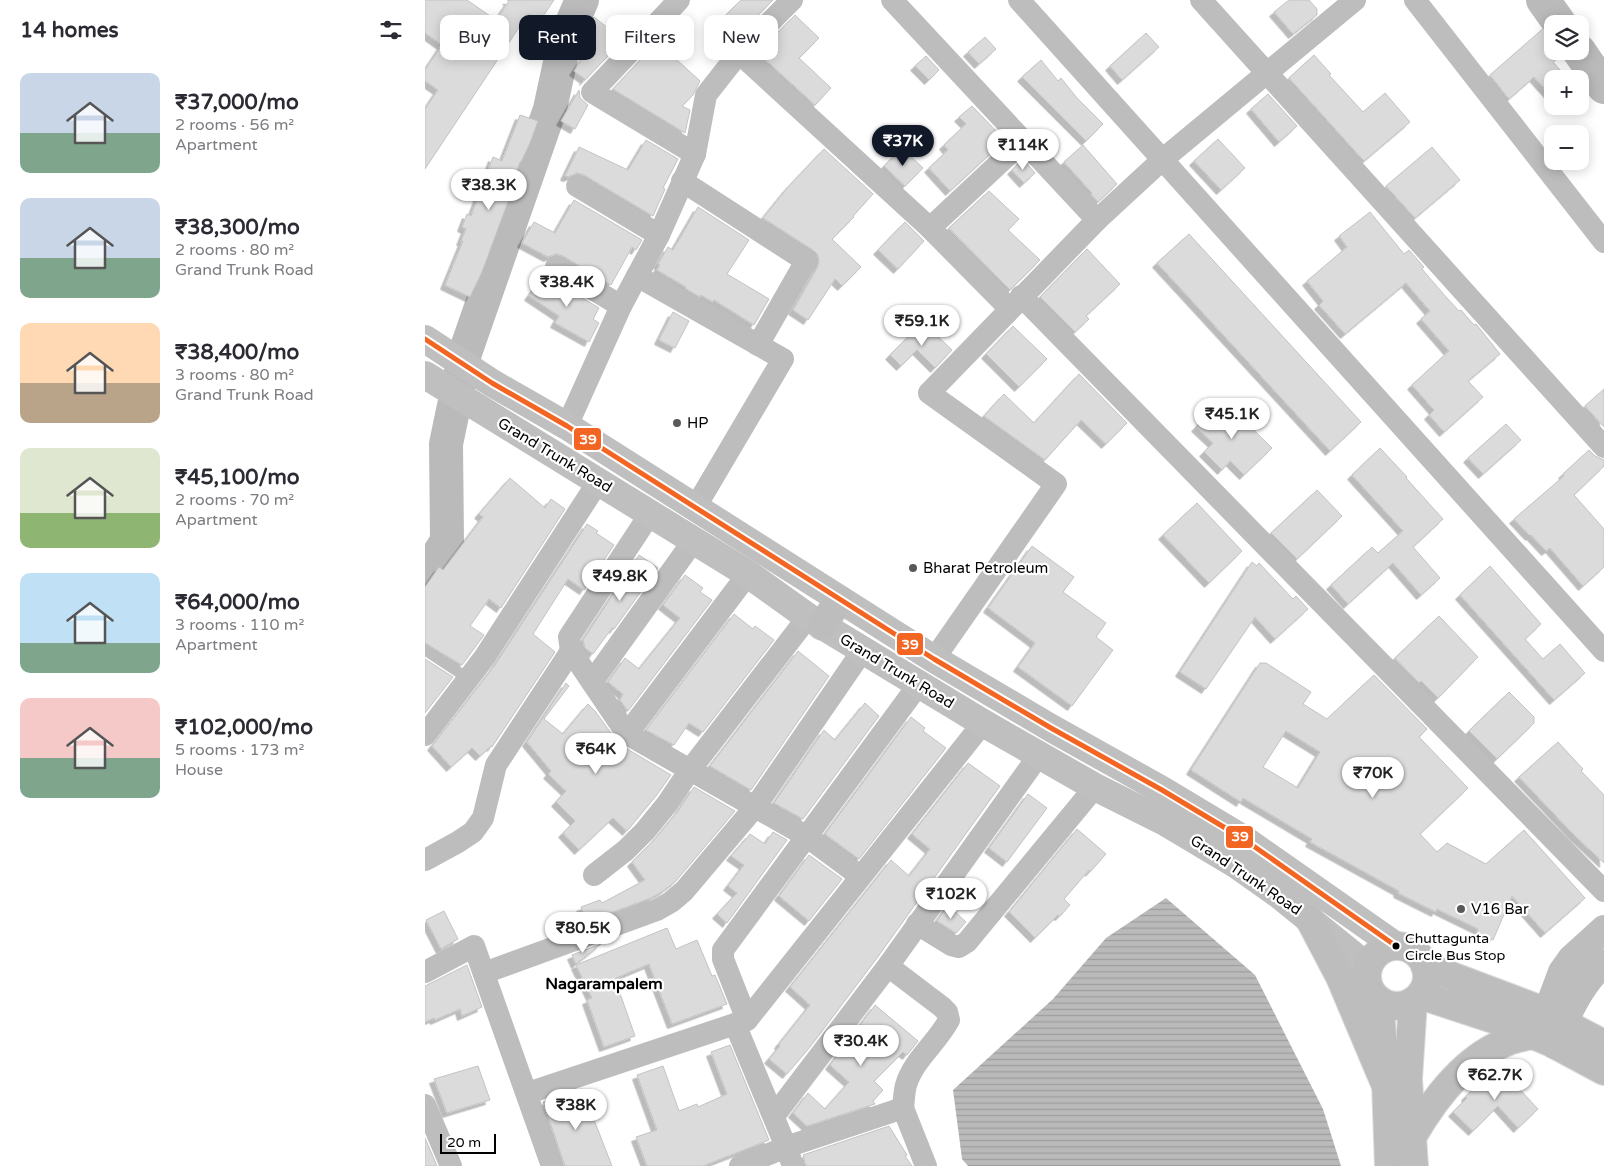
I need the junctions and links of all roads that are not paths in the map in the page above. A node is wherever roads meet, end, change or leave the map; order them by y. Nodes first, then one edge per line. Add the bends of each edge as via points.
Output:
1 (679, 0) edge
2 (792, 0) edge
3 (892, 0) edge
4 (1019, 0) edge
5 (1201, 0) edge
6 (1355, 0) edge
7 (1415, 0) edge
8 (777, 15) edge
9 (734, 60) edge
10 (747, 60) edge
11 (1266, 72) junction
12 (1023, 141) junction
13 (695, 154) junction
14 (1162, 160) junction
15 (682, 180) junction
16 (577, 186) dead end
17 (1097, 220) junction
18 (930, 228) junction
19 (659, 235) junction
20 (1604, 242) edge
21 (556, 267) dead end
22 (637, 276) junction
23 (1016, 302) junction
24 (621, 306) junction
25 (425, 339) edge
26 (758, 345) junction
27 (425, 375) edge
28 (567, 426) junction
29 (1604, 447) edge
30 (598, 482) junction
31 (695, 508) junction
32 (650, 514) junction
33 (694, 540) junction
34 (748, 574) junction
35 (839, 600) junction
36 (815, 621) junction
37 (425, 650) edge
38 (863, 650) junction
39 (1604, 650) edge
40 (571, 651) junction
41 (934, 659) junction
42 (469, 679) junction
43 (592, 682) junction
44 (919, 684) junction
45 (983, 723) junction
46 (627, 734) junction
47 (425, 735) edge
48 (1039, 755) junction
49 (690, 770) junction
50 (1095, 787) junction
51 (755, 807) junction
52 (806, 836) junction
53 (425, 860) edge
54 (594, 875) dead end
55 (860, 876) junction
56 (1604, 891) edge
57 (1311, 920) junction
58 (917, 924) junction
59 (1604, 929) edge
60 (1396, 946) junction
61 (1604, 963) edge
62 (887, 966) junction
63 (1425, 966) junction
64 (1368, 967) junction
65 (425, 972) edge
66 (484, 973) junction
67 (1417, 998) junction
68 (1379, 1000) junction
69 (741, 1022) junction
70 (1547, 1031) junction
71 (1604, 1044) edge
72 (1604, 1071) edge
73 (1386, 1086) junction
74 (528, 1093) junction
75 (425, 1105) edge
76 (903, 1108) junction
77 (774, 1116) junction
78 (1412, 1137) junction
79 (789, 1156) edge
80 (451, 1166) edge
81 (552, 1166) edge
82 (740, 1166) edge
83 (926, 1166) edge
84 (1389, 1166) edge
85 (1414, 1166) edge

1 - 13 street via 592,92
2 - 8 street
3 - 12 street
4 - 14 street
5 - 11 street
6 - 11 street
7 - 20 street
9 - 13 street via 706,95
10 - 18 street
11 - 14 street
11 - 29 street
12 - 17 street
12 - 18 street
13 - 15 street
14 - 17 street
14 - 39 street
15 - 19 street
15 - 26 street via 805,261
16 - 19 street
17 - 23 street
18 - 23 street
19 - 22 street
21 - 24 street
22 - 24 street
22 - 26 street
23 - 41 street via 929,393 1056,484
23 - 56 street
24 - 28 street
25 - 28 main road, Grand Trunk Road via 492,383
26 - 31 street via 783,359
27 - 30 main road, Grand Trunk Road
28 - 31 main road, Grand Trunk Road
30 - 32 main road, Grand Trunk Road
30 - 42 street
31 - 35 main road, Grand Trunk Road
32 - 33 main road, Grand Trunk Road
32 - 40 street via 569,637
33 - 34 main road, Grand Trunk Road
33 - 43 street
34 - 36 main road, Grand Trunk Road
34 - 46 street
35 - 36 main road
35 - 41 main road, Grand Trunk Road
36 - 38 main road, Grand Trunk Road
36 - 49 street
37 - 42 lane
38 - 44 main road, Grand Trunk Road
38 - 51 street
40 - 43 street
40 - 53 street via 496,765 483,818 473,832
41 - 60 main road, Grand Trunk Road via 1242,838
42 - 47 street
43 - 46 street
44 - 45 main road, Grand Trunk Road
44 - 52 street
45 - 48 main road, Grand Trunk Road
45 - 55 street
46 - 49 street
48 - 50 main road, Grand Trunk Road
48 - 58 street
49 - 51 street
49 - 54 street via 645,831
50 - 57 main road, Grand Trunk Road via 1165,822 1237,865
50 - 58 street via 967,942 959,947 951,946
51 - 52 street
51 - 66 street via 671,902 657,910
52 - 55 street
52 - 69 street via 723,950
55 - 69 street
57 - 64 main road, Grand Trunk Road
57 - 73 main road via 1340,977
58 - 62 street
59 - 70 main road via 1567,965 1556,986
60 - 63 main road via 1413,951
60 - 64 main road via 1379,952
61 - 70 main road
62 - 76 street via 942,1007 949,1020 906,1085
62 - 77 street
63 - 67 main road via 1425,986
63 - 70 main road via 1499,993
64 - 68 main road via 1369,985
65 - 66 street via 474,946
66 - 74 street
67 - 68 main road via 1396,1006
67 - 70 main road
67 - 78 main road via 1408,1079
68 - 73 main road
69 - 74 street
69 - 77 street
70 - 71 main road
70 - 72 main road
70 - 78 main road via 1508,1041 1473,1062 1425,1113
73 - 84 main road
74 - 81 street
75 - 80 street
76 - 79 street
76 - 83 street
77 - 79 street
78 - 85 main road
79 - 82 street

